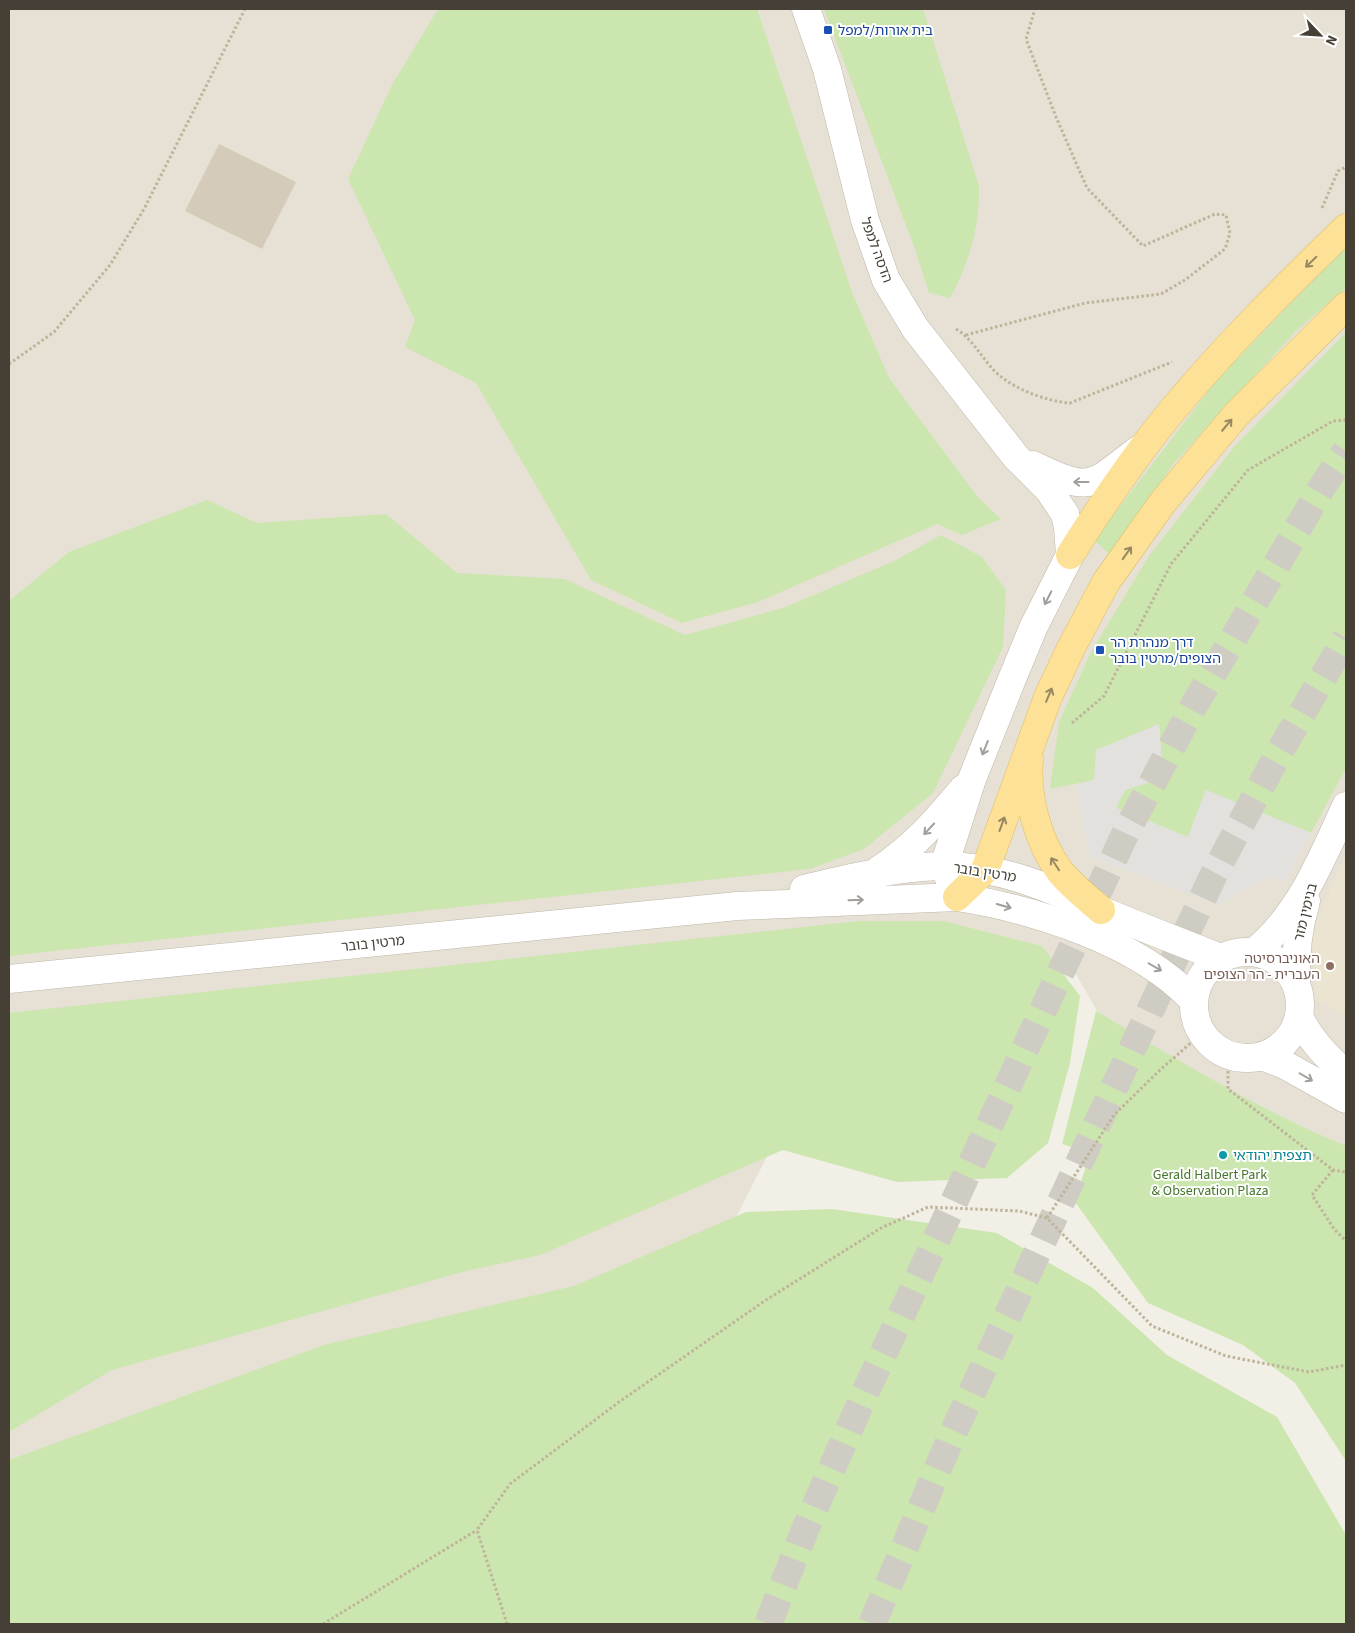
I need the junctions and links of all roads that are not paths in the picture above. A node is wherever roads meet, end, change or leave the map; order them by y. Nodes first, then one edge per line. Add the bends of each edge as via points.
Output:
1 (806, 9) edge
2 (1346, 228) edge
3 (1346, 306) edge
4 (1150, 440) junction
5 (1016, 457) junction
6 (1070, 554) junction
7 (1031, 741) junction
8 (972, 779) junction
9 (1346, 806) edge
10 (944, 866) junction
11 (985, 870) junction
12 (1316, 871) junction
13 (872, 875) junction
14 (957, 897) junction
15 (737, 906) junction
16 (1101, 910) junction
17 (1254, 952) junction
18 (1221, 958) junction
19 (9, 979) edge
20 (1296, 982) junction
21 (1194, 1000) junction
22 (1300, 1017) junction
23 (1264, 1057) junction
24 (1346, 1074) edge
25 (1346, 1099) edge

1 - 5 street, הדסה למפל via 827,69 865,220 886,280 915,328
2 -> 4 main road via 1280,291
7 -> 3 main road via 1067,656 1106,582 1163,502 1236,415
4 -> 5 street, הדסה למפל via 1101,478 1083,484 1066,481
4 - 6 main road
5 - 6 street, הדסה למפל via 1049,490 1065,514
6 -> 8 street via 1034,626
11 -> 7 main road
16 -> 7 main road via 1060,872 1041,837 1030,794
8 - 10 street
8 -> 13 street via 905,853
9 - 12 street, בנימין מזר
10 - 11 street, מרטין בובר
10 - 13 street, מרטין בובר
10 - 14 street
11 - 14 main road
11 - 16 street, מרטין בובר via 1022,878
12 - 17 street, בנימין מזר via 1288,918 1272,938
12 - 20 street, בנימין מזר via 1298,930
13 - 15 street, מרטין בובר
15 -> 14 street, מרטין בובר
14 -> 21 street, מרטין בובר via 999,905 1098,937 1159,969
15 - 19 street, מרטין בובר
16 - 18 street, מרטין בובר
17 - 18 street via 1237,952
17 - 20 street via 1271,957 1285,967
18 - 21 street via 1207,969
20 - 22 street via 1301,999
21 - 23 street via 1201,1034 1212,1047 1228,1056 1246,1060
22 - 23 street via 1293,1034 1280,1048
22 - 24 street via 1313,1041
23 -> 25 street

